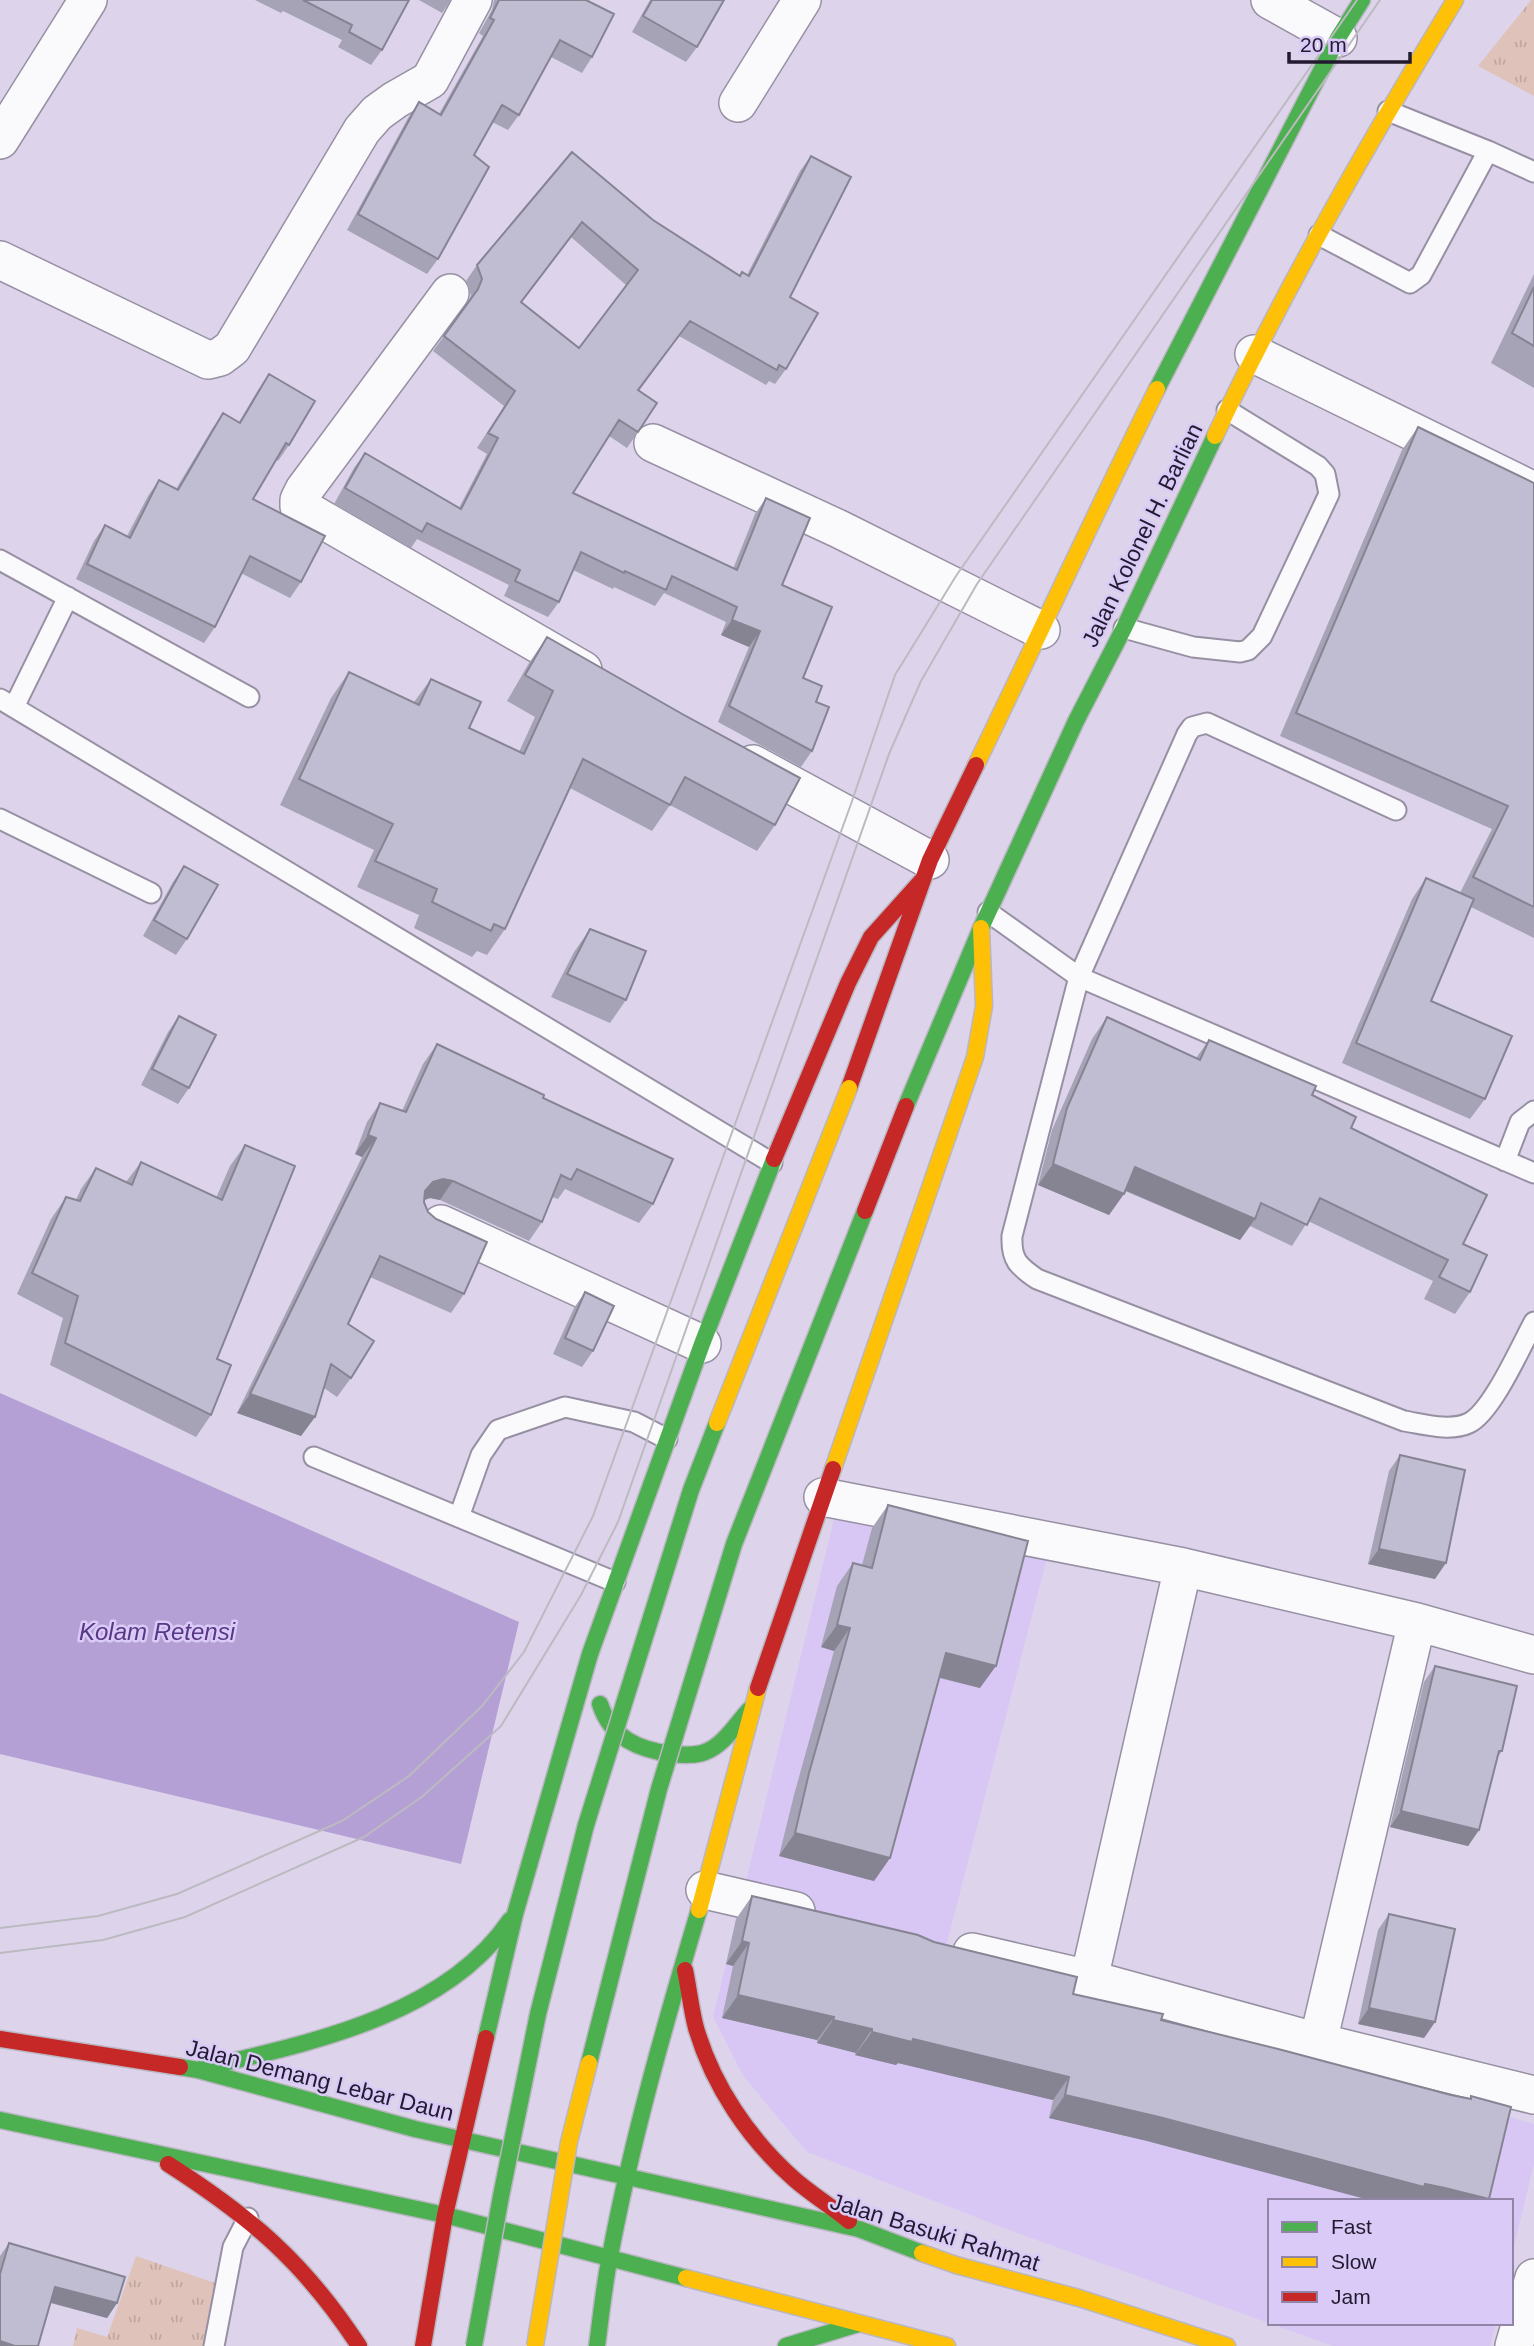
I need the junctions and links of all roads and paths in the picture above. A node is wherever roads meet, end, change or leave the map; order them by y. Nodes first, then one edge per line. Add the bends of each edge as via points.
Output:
1 (89, 0) edge
2 (473, 0) edge
3 (802, 0) edge
4 (1270, 0) edge
5 (1362, 0) edge
6 (1455, 0) edge
7 (1338, 38) junction
8 (738, 103) dead end
9 (1388, 111) junction
10 (0, 140) edge
11 (1488, 151) junction
12 (1534, 172) edge
13 (1319, 236) junction
14 (0, 260) edge
15 (450, 293) dead end
16 (1254, 354) junction
17 (1227, 410) junction
18 (653, 443) dead end
19 (1534, 491) edge
20 (0, 560) edge
21 (68, 597) junction
22 (1124, 628) junction
23 (1041, 630) junction
24 (617, 689) edge
25 (249, 697) dead end
26 (7, 703) edge
27 (725, 749) edge
28 (1396, 810) dead end
29 (0, 819) edge
30 (926, 869) junction
31 (151, 893) dead end
32 (985, 920) junction
33 (1079, 977) junction
34 (1534, 1111) edge
35 (1505, 1161) junction
36 (772, 1163) junction
37 (1534, 1173) edge
38 (431, 1219) edge
39 (1534, 1322) edge
40 (702, 1344) junction
41 (667, 1439) junction
42 (314, 1457) dead end
43 (823, 1496) junction
44 (459, 1517) junction
45 (1183, 1567) junction
46 (615, 1582) junction
47 (1417, 1622) junction
48 (590, 1654) junction
49 (1534, 1655) edge
50 (751, 1709) junction
51 (705, 1890) junction
52 (515, 1914) junction
53 (824, 1918) edge
54 (944, 1945) edge
55 (684, 1961) junction
56 (1089, 1979) junction
57 (0, 2039) edge
58 (1318, 2042) junction
59 (198, 2070) junction
60 (1534, 2095) edge
61 (0, 2120) edge
62 (463, 2140) junction
63 (148, 2151) junction
64 (626, 2178) junction
65 (445, 2216) junction
66 (248, 2218) junction
67 (859, 2229) junction
68 (610, 2259) junction
69 (1534, 2278) edge
70 (860, 2323) junction
71 (214, 2346) edge
72 (359, 2346) edge
73 (423, 2346) edge
74 (474, 2346) edge
75 (535, 2346) edge
76 (597, 2346) edge
77 (786, 2346) edge
78 (947, 2346) edge
79 (1227, 2346) edge
80 (1514, 2346) edge

1 - 10 street
2 - 14 street via 430,80 386,107 362,130 232,348 220,357 208,360
3 - 8 street
4 - 7 street
5 - 7 highway
6 - 9 highway, Jalan Kolonel H. Barlian
7 - 23 highway via 1191,321
9 - 11 lane
9 - 13 highway, Jalan Kolonel H. Barlian
11 - 12 lane
11 - 13 lane via 1421,275 1410,284
13 - 16 highway, Jalan Kolonel H. Barlian
15 - 24 street via 304,490 299,506
16 - 17 highway, Jalan Kolonel H. Barlian
16 - 19 street
17 - 22 highway, Jalan Kolonel H. Barlian
17 - 22 lane via 1318,466 1325,474 1329,494 1262,636 1240,652 1193,647
18 - 23 street
20 - 21 lane
21 - 25 lane
21 - 26 lane
22 - 32 highway, Jalan Kolonel H. Barlian via 1076,720
23 - 30 highway
26 - 36 lane
27 - 30 street
28 - 33 lane via 1206,723 1192,727
29 - 31 lane
30 - 36 highway via 871,937
30 - 74 highway, bridge via 849,1088 691,1490 586,1825 538,2014
32 - 33 lane
32 - 43 highway via 984,1006 975,1057
32 - 75 highway, Jalan Kolonel H. Barlian, bridge via 906,1107 734,1544 663,1776 569,2142
33 - 35 lane
33 - 39 lane via 1012,1236 1011,1252 1025,1271 1404,1421 1450,1427 1469,1423 1487,1408
34 - 35 lane via 1520,1122
35 - 37 lane
36 - 40 highway
38 - 40 street
40 - 41 highway
41 - 44 lane via 634,1422 565,1407 498,1430 481,1455
41 - 46 highway
42 - 44 lane
43 - 45 street
43 - 50 highway
44 - 46 lane
45 - 47 street
45 - 56 street
46 - 48 highway
47 - 49 street
47 - 58 street
48 - 50 highway via 606,1718 626,1741 689,1755 704,1752
48 - 52 highway
50 - 51 highway
51 - 53 street
51 - 55 highway
52 - 59 highway via 474,1962 404,2006 301,2045
52 - 62 highway
54 - 56 street
55 - 64 highway
55 - 67 highway via 695,2026 710,2067 734,2109 793,2178
56 - 58 street
57 - 59 highway, Jalan Demang Lebar Daun
58 - 60 street
59 - 62 highway, Jalan Demang Lebar Daun
61 - 63 highway
62 - 64 highway, Jalan Demang Lebar Daun
62 - 65 highway
63 - 65 highway
63 - 66 highway
64 - 67 highway, Jalan Basuki Rahmat
64 - 68 highway
65 - 68 highway
65 - 73 highway
66 - 71 lane via 233,2247
66 - 72 highway via 321,2290
67 - 79 highway, Jalan Basuki Rahmat via 956,2265 1079,2298
68 - 70 highway
68 - 76 highway
69 - 80 street
70 - 77 highway
70 - 78 highway

